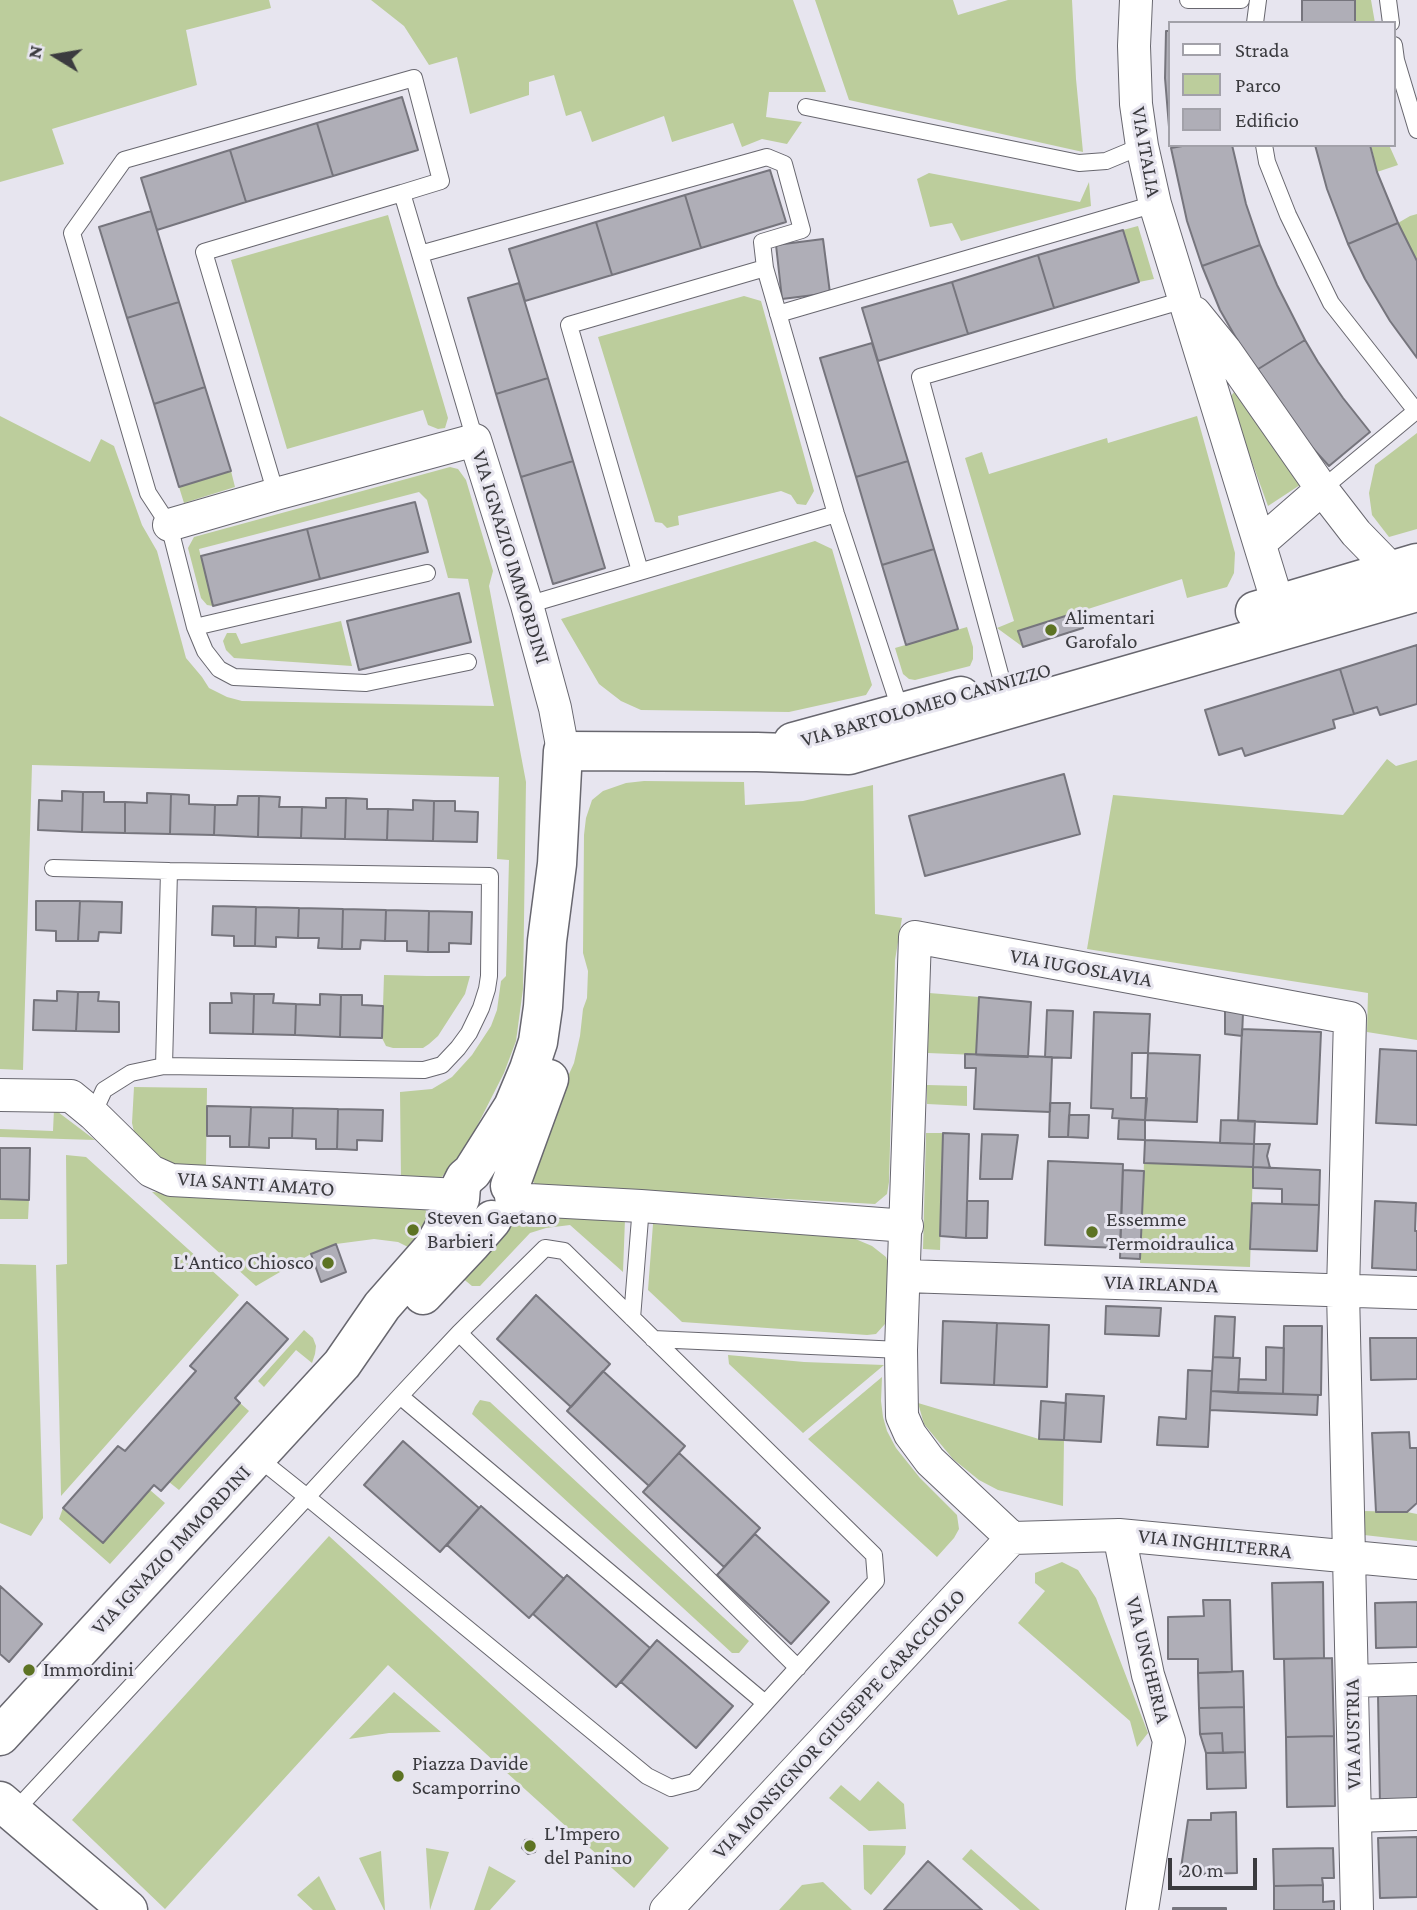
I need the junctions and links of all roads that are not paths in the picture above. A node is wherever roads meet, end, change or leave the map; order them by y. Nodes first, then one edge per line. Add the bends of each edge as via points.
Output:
1 (1136, 0) edge
2 (1188, 0) edge
3 (1241, 0) edge
4 (1258, 0) edge
5 (1388, 0) edge
6 (1255, 21) edge
7 (1391, 21) edge
8 (1396, 60) edge
9 (806, 107) dead end
10 (1417, 130) edge
11 (1142, 146) junction
12 (1264, 147) edge
13 (402, 193) junction
14 (1154, 204) junction
15 (421, 254) junction
16 (765, 268) junction
17 (1184, 300) junction
18 (779, 314) junction
19 (1417, 411) edge
20 (475, 440) junction
21 (1322, 489) junction
22 (276, 494) junction
23 (836, 514) junction
24 (169, 525) junction
25 (1260, 543) junction
26 (640, 571) junction
27 (427, 573) dead end
28 (1409, 575) edge
29 (527, 604) junction
30 (1278, 604) junction
31 (195, 627) junction
32 (468, 662) dead end
33 (1003, 685) junction
34 (901, 712) junction
35 (563, 751) junction
36 (757, 752) junction
37 (557, 864) junction
38 (53, 868) dead end
39 (169, 871) junction
40 (164, 1066) junction
41 (0, 1095) edge
42 (93, 1114) junction
43 (464, 1189) junction
44 (504, 1201) junction
45 (640, 1206) junction
46 (907, 1226) junction
47 (905, 1276) junction
48 (1343, 1290) junction
49 (1417, 1293) edge
50 (632, 1318) junction
51 (459, 1333) junction
52 (653, 1339) junction
53 (901, 1350) junction
54 (342, 1364) junction
55 (400, 1396) junction
56 (257, 1457) junction
57 (307, 1497) junction
58 (1119, 1535) junction
59 (1012, 1538) junction
60 (1349, 1557) junction
61 (1417, 1563) edge
62 (798, 1668) junction
63 (1417, 1679) edge
64 (1352, 1681) junction
65 (765, 1703) junction
66 (0, 1736) edge
67 (7, 1807) edge
68 (1417, 1814) edge
69 (1355, 1816) junction
70 (128, 1910) edge
71 (666, 1910) edge
72 (1142, 1910) edge
73 (1357, 1910) edge

1 - 11 street, VIA ITALIA via 1136,104
2 - 3 lane
4 - 6 lane
5 - 7 lane
8 - 10 lane
9 - 11 lane via 1079,163 1107,162
11 - 14 street, VIA ITALIA
12 - 19 lane via 1288,215 1331,303
13 - 15 lane
13 - 22 lane via 204,252
13 - 24 lane via 441,181 414,78 124,160 72,233 148,493
14 - 17 street, VIA ITALIA
14 - 18 lane
15 - 16 lane via 767,157 784,164 802,230 762,242
15 - 20 lane
16 - 18 lane
16 - 26 lane via 569,325
17 - 21 street via 1225,350
17 - 25 street, VIA ITALIA
17 - 33 lane via 920,377
18 - 23 lane
19 - 21 lane
20 - 22 street, VIA IGNAZIO IMMORDINI
20 - 29 street, VIA IGNAZIO IMMORDINI
21 - 25 street
21 - 28 street via 1356,533
22 - 24 street, VIA IGNAZIO IMMORDINI
23 - 26 lane
23 - 34 lane
24 - 31 lane
25 - 30 street, VIA ITALIA
26 - 29 lane
27 - 31 lane
28 - 30 street, VIA BARTOLOMEO CANNIZZO
28 - 36 street, VIA BARTOLOMEO CANNIZZO via 849,755
29 - 35 street, VIA IGNAZIO IMMORDINI
30 - 33 street, VIA BARTOLOMEO CANNIZZO
31 - 32 lane via 219,669 234,677 366,682
33 - 34 street, VIA BARTOLOMEO CANNIZZO
34 - 36 street, VIA BARTOLOMEO CANNIZZO
35 - 36 street, VIA BARTOLOMEO CANNIZZO
35 - 37 street, VIA IGNAZIO IMMORDINI
37 - 43 street via 538,1042 513,1107
37 - 44 street via 567,928 562,1032
38 - 39 lane
39 - 40 lane
39 - 40 lane via 491,876 489,976 469,1033 442,1065 424,1070
40 - 42 lane via 131,1073 104,1090
41 - 42 street, VIA SANTI AMATO via 71,1096
42 - 43 street, VIA SANTI AMATO via 151,1171 171,1180
43 - 44 street via 480,1169 498,1171
43 - 54 street via 433,1248 382,1306
44 - 45 street
44 - 54 street via 471,1244 397,1323
45 - 46 street
45 - 50 lane
46 - 47 street, VIA IUGOSLAVIA
46 - 48 street, VIA IUGOSLAVIA via 915,937 1350,1017
47 - 48 street, VIA IRLANDA
47 - 53 street, VIA IUGOSLAVIA
48 - 49 street, VIA IRLANDA
48 - 60 street, VIA IUGOSLAVIA
50 - 51 lane via 564,1251 545,1248
50 - 52 lane
51 - 55 lane
51 - 62 lane
52 - 53 lane
52 - 62 lane via 874,1555 876,1581
53 - 59 street, VIA IUGOSLAVIA via 902,1416 910,1434 930,1461
54 - 56 street, VIA IGNAZIO IMMORDINI
55 - 57 lane
55 - 65 lane
56 - 57 lane
56 - 66 street, VIA IGNAZIO IMMORDINI
57 - 65 lane via 647,1776 671,1787 694,1782
57 - 67 lane
58 - 59 street, VIA INGHILTERRA
58 - 60 street, VIA INGHILTERRA
58 - 72 street, VIA UNGHERIA via 1148,1675 1169,1741
59 - 71 street, VIA MONSIGNOR GIUSEPPE CARACCIOLO
60 - 61 street, VIA INGHILTERRA
60 - 64 street, VIA AUSTRIA
62 - 65 lane
63 - 64 street
64 - 69 street, VIA AUSTRIA
67 - 70 street
68 - 69 street
69 - 73 street, VIA AUSTRIA

